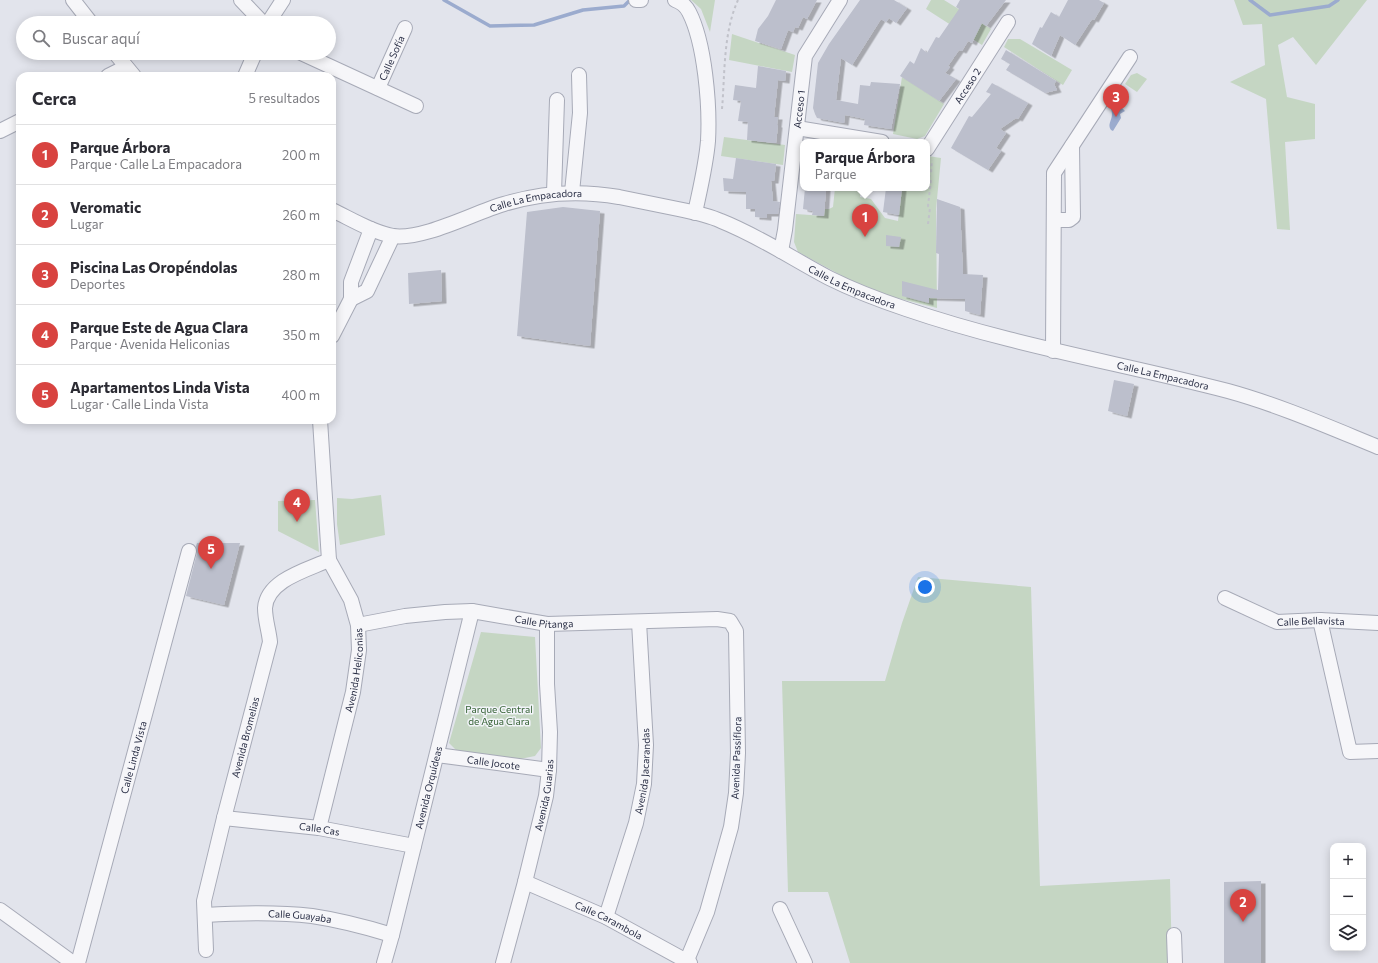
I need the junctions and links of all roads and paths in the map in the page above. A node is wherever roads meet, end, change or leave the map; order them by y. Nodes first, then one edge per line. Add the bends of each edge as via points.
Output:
1 (73, 0) edge
2 (241, 0) edge
3 (282, 0) edge
4 (636, 0) edge
5 (641, 0) edge
6 (676, 0) edge
7 (840, 0) edge
8 (86, 16) edge
9 (256, 16) edge
10 (272, 16) edge
11 (1008, 22) dead end
12 (405, 28) dead end
13 (1130, 57) dead end
14 (121, 60) edge
15 (251, 60) edge
16 (316, 60) edge
17 (130, 71) edge
18 (247, 72) edge
19 (579, 75) dead end
20 (378, 88) junction
21 (557, 100) dead end
22 (416, 106) dead end
23 (16, 123) edge
24 (797, 128) junction
25 (0, 131) edge
26 (864, 139) edge
27 (1072, 146) junction
28 (930, 153) edge
29 (930, 174) edge
30 (930, 178) edge
31 (930, 189) edge
32 (930, 191) edge
33 (572, 192) junction
34 (554, 193) junction
35 (336, 212) edge
36 (696, 213) junction
37 (1054, 220) junction
38 (928, 224) dead end
39 (371, 229) junction
40 (393, 236) junction
41 (781, 251) junction
42 (351, 299) junction
43 (336, 328) edge
44 (1053, 350) junction
45 (320, 424) edge
46 (1378, 448) edge
47 (189, 551) dead end
48 (329, 560) junction
49 (1225, 598) dead end
50 (472, 611) junction
51 (1320, 620) junction
52 (639, 622) junction
53 (730, 622) joint
54 (1378, 623) edge
55 (547, 624) junction
56 (358, 625) junction
57 (1378, 751) edge
58 (437, 755) junction
59 (549, 770) junction
60 (224, 818) junction
61 (319, 828) junction
62 (414, 846) junction
63 (525, 882) junction
64 (780, 909) dead end
65 (0, 910) edge
66 (205, 915) junction
67 (606, 917) junction
68 (392, 935) junction
69 (1174, 935) dead end
70 (206, 950) dead end
71 (688, 962) edge
72 (73, 963) edge
73 (78, 963) edge
74 (384, 963) edge
75 (503, 963) edge
76 (805, 963) edge
77 (1175, 963) edge

1 - 8 street
2 - 9 street
3 - 10 street
4 - 5 street
6 - 36 street via 689,12 697,34 708,100 708,141
7 - 24 street, Acceso 1 via 805,56
11 - 28 street, Acceso 2
12 - 20 street, Calle Sofía
13 - 27 street
14 - 17 street
15 - 18 street
16 - 20 street
19 - 33 street via 580,113
20 - 22 street
21 - 34 street
23 - 25 street
24 - 26 street
24 - 41 street, Acceso 1
27 - 37 street via 1054,173
27 - 37 street via 1073,217 1069,220
28 - 29 path
30 - 31 path
32 - 38 path
33 - 34 street, Calle La Empacadora
33 - 36 street, Calle La Empacadora via 616,197
34 - 40 street, Calle La Empacadora via 504,204 417,235
35 - 39 street, Calle La Empacadora
36 - 41 street, Calle La Empacadora via 732,225
37 - 44 street
39 - 40 street, Calle La Empacadora
39 - 42 street via 351,282
40 - 42 street via 367,291
41 - 44 street, Calle La Empacadora via 827,277 882,301 940,320
42 - 43 street
44 - 46 street, Calle La Empacadora via 1230,392 1286,410
45 - 48 street, Avenida Heliconias
47 - 73 street, Calle Linda Vista
48 - 56 street, Avenida Heliconias via 351,600
48 - 60 street, Avenida Bromelias via 290,577 276,586 269,595 265,607 270,642
49 - 51 street, Calle Bellavista via 1277,622
50 - 55 street, Calle Pitanga
50 - 56 street, Calle Pitanga via 405,616
50 - 58 street, Avenida Orquídeas
51 - 54 street, Calle Bellavista
51 - 57 street via 1350,752
52 - 53 street, Calle Pitanga via 717,619
52 - 55 street, Calle Pitanga
52 - 67 street, Avenida Jacarandas via 646,745 644,784 636,823
53 - 71 street, Avenida Passiflora via 736,631 736,792 731,827 707,912
55 - 59 street, Avenida Guarias
56 - 61 street, Avenida Heliconias via 359,650 353,692
58 - 59 street, Calle Jocote
58 - 62 street, Avenida Orquídeas
59 - 63 street, Avenida Guarias via 546,796
60 - 61 street, Calle Cas
60 - 66 street, Avenida Bromelias via 204,901
61 - 62 street, Calle Cas
62 - 68 street, Avenida Orquídeas
63 - 67 street, Calle Carambola
63 - 75 street, Avenida Guarias
64 - 76 street
65 - 72 street
66 - 68 street, Calle Guayaba via 246,913 312,916
66 - 70 street, Avenida Bromelias
67 - 71 street, Calle Carambola
68 - 74 street, Avenida Orquídeas
69 - 77 street

